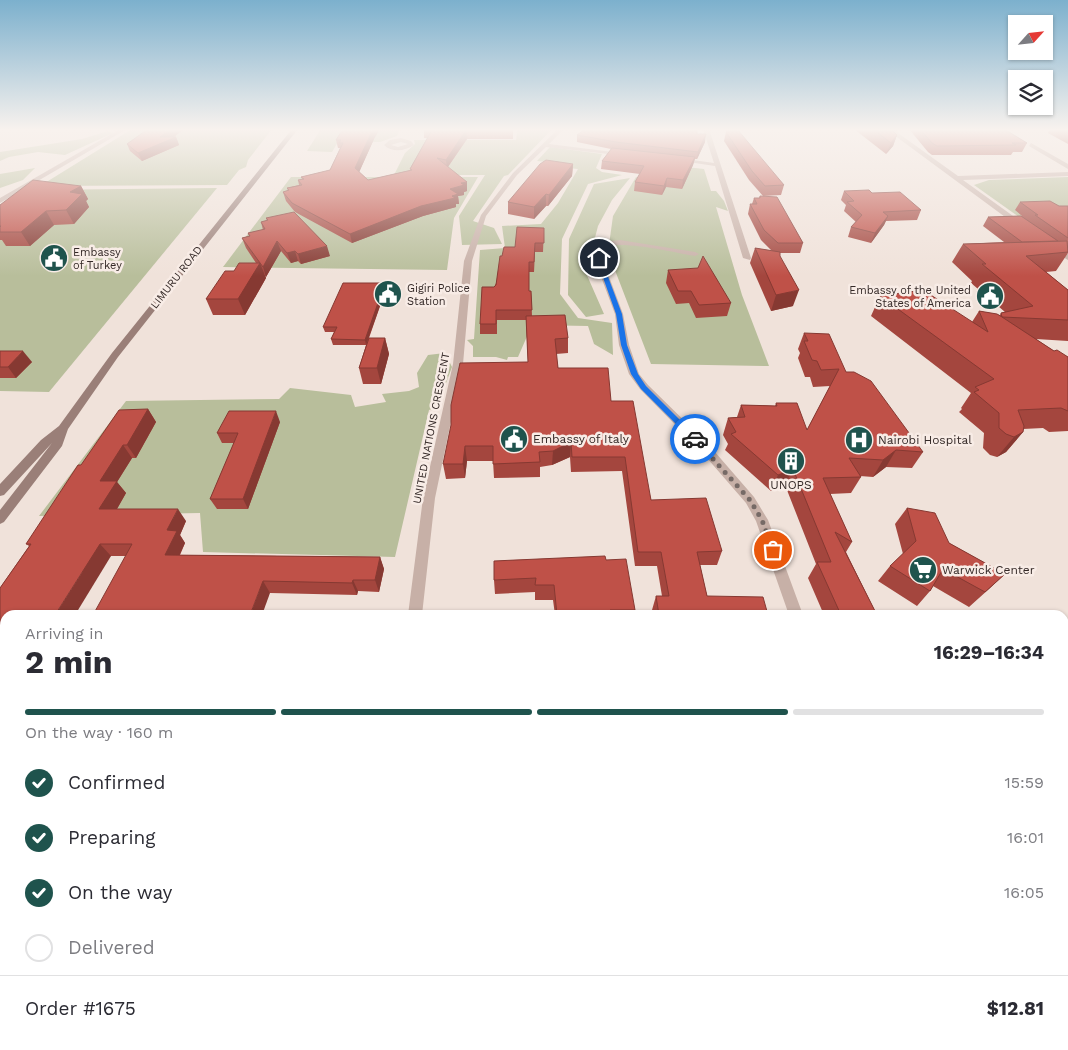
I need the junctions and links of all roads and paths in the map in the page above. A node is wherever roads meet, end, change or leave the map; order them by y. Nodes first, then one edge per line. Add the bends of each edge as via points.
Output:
1 (38, 178) edge
2 (256, 178) edge
3 (512, 178) edge
4 (722, 178) edge
5 (956, 178) edge
6 (0, 200) edge
7 (1032, 232) edge
8 (1045, 242) edge
9 (695, 254) dead end
10 (747, 258) dead end
11 (1068, 258) edge
12 (63, 428) junction
13 (0, 492) edge
14 (0, 519) edge
15 (415, 610) edge
16 (794, 610) edge

1 - 6 street
2 - 12 main road, LIMURU ROAD via 115,355
3 - 15 street, UNITED NATIONS CRESCENT via 483,216 468,260 458,364 429,498
4 - 10 street
5 - 7 street
8 - 11 street
9 - 16 street via 620,242 600,245 595,250 619,314 624,345 634,374 750,500 762,520
12 - 13 main road, LIMURU ROAD via 45,442
12 - 14 main road, LIMURU ROAD via 58,443

